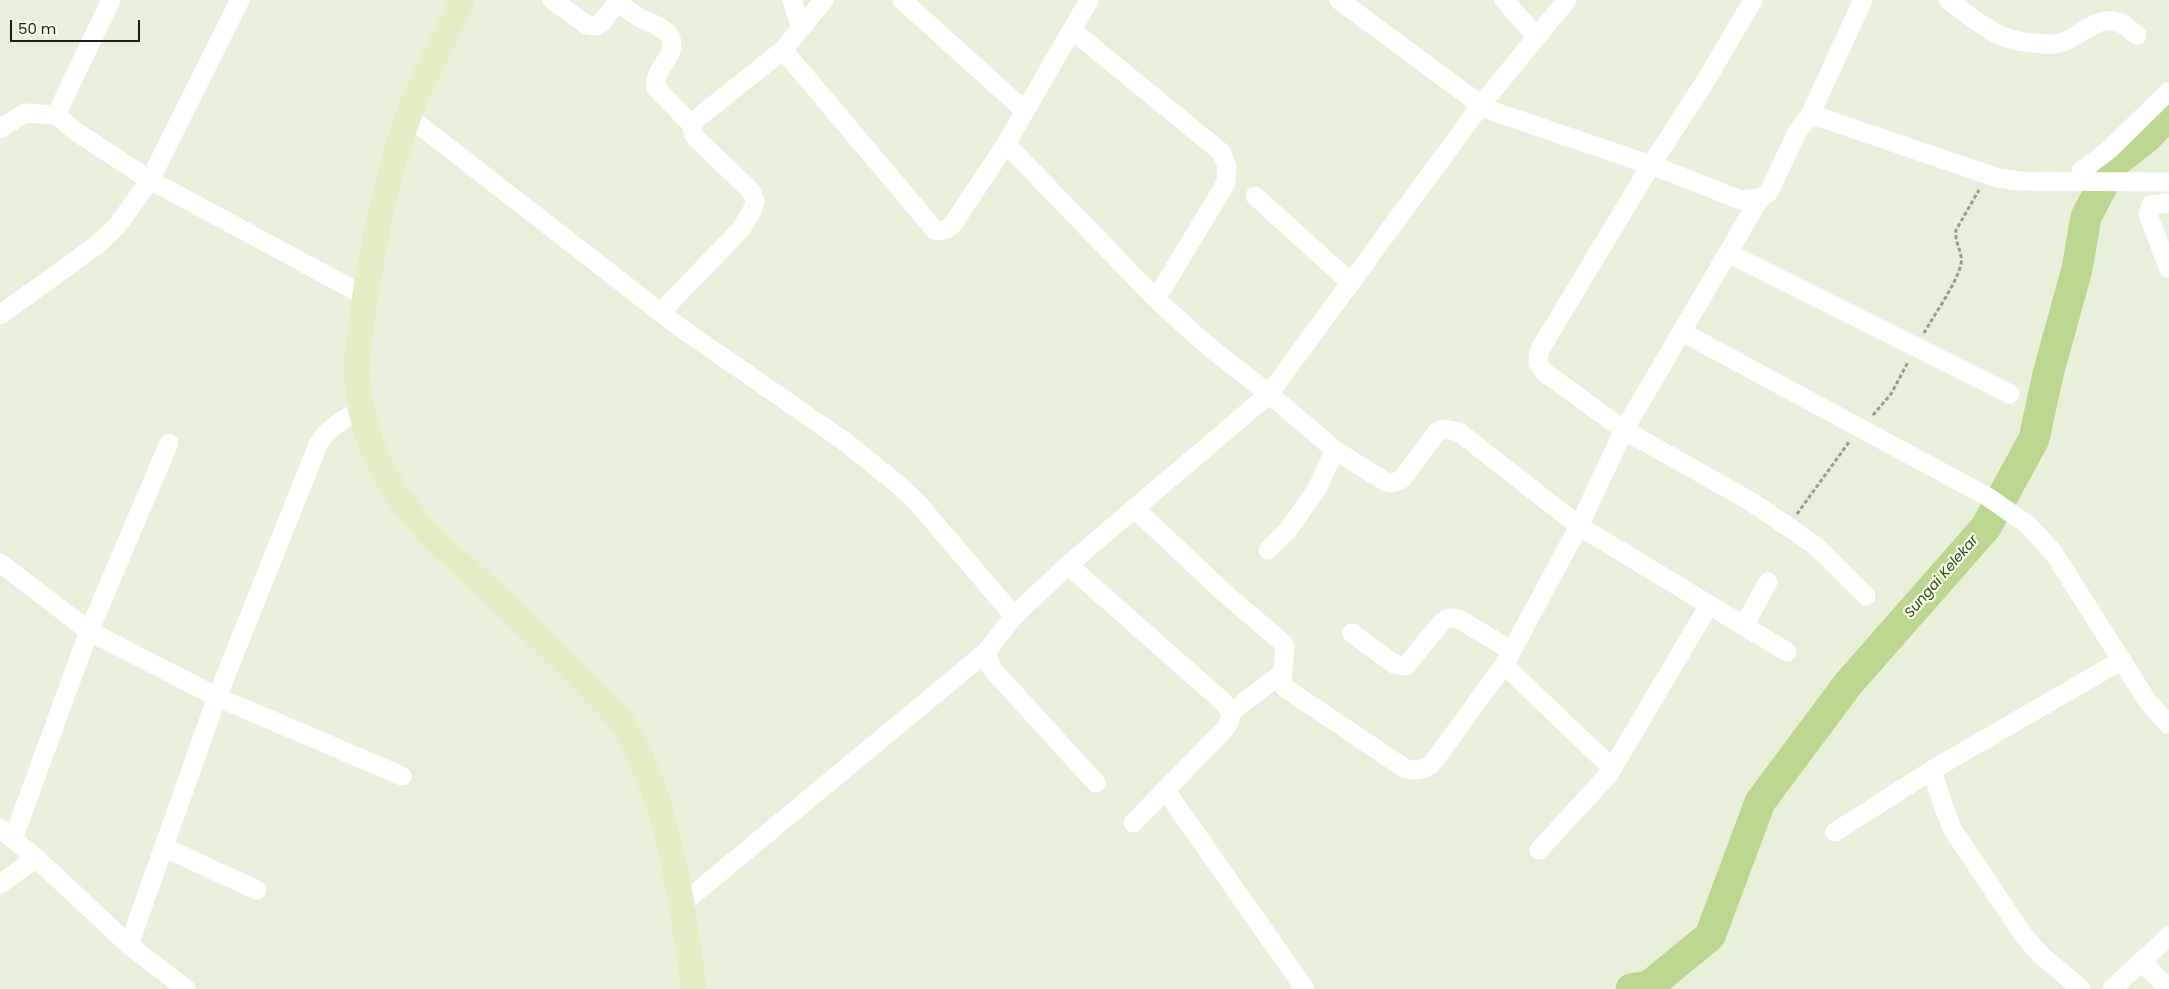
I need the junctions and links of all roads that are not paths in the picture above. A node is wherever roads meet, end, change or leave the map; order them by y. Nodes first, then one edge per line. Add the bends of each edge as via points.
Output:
1 (111, 0) edge
2 (240, 0) edge
3 (462, 0) edge
4 (552, 0) edge
5 (792, 0) edge
6 (824, 0) edge
7 (902, 0) edge
8 (1089, 0) edge
9 (1339, 0) edge
10 (1504, 0) edge
11 (1567, 0) edge
12 (1753, 0) edge
13 (1863, 0) edge
14 (1948, 0) edge
15 (618, 1) edge
16 (801, 28) junction
17 (1072, 30) junction
18 (2136, 35) dead end
19 (1536, 37) junction
20 (783, 50) junction
21 (2169, 91) edge
22 (1481, 105) junction
23 (1025, 111) junction
24 (56, 115) junction
25 (1810, 115) junction
26 (409, 116) junction
27 (692, 125) junction
28 (0, 129) edge
29 (1006, 144) junction
30 (1651, 165) junction
31 (2081, 171) dead end
32 (150, 180) junction
33 (2169, 182) edge
34 (1255, 196) dead end
35 (1760, 198) junction
36 (2169, 203) edge
37 (1728, 253) junction
38 (2169, 269) edge
39 (1351, 283) junction
40 (365, 296) junction
41 (1156, 299) junction
42 (661, 312) junction
43 (0, 315) edge
44 (1682, 332) junction
45 (1269, 394) junction
46 (2010, 394) dead end
47 (361, 409) junction
48 (1624, 430) junction
49 (168, 443) dead end
50 (1335, 450) junction
51 (1135, 509) junction
52 (1579, 526) junction
53 (1268, 550) dead end
54 (0, 563) edge
55 (1068, 565) junction
56 (1768, 582) dead end
57 (1866, 596) dead end
58 (1709, 605) junction
59 (1014, 616) junction
60 (1744, 626) junction
61 (89, 631) junction
62 (1352, 633) dead end
63 (986, 652) junction
64 (1788, 652) dead end
65 (1508, 658) junction
66 (2122, 660) junction
67 (1282, 672) junction
68 (217, 696) junction
69 (1230, 713) junction
70 (2169, 725) edge
71 (1612, 768) junction
72 (1932, 770) junction
73 (402, 776) dead end
74 (1096, 783) dead end
75 (1166, 791) junction
76 (1132, 823) dead end
77 (1835, 832) dead end
78 (6, 834) edge
79 (163, 847) junction
80 (1539, 850) dead end
81 (36, 858) junction
82 (0, 884) edge
83 (257, 890) dead end
84 (682, 904) junction
85 (2169, 936) edge
86 (129, 945) junction
87 (2142, 962) junction
88 (186, 989) edge
89 (694, 989) edge
90 (1305, 989) edge
91 (2081, 989) edge
92 (2112, 989) edge
93 (2169, 989) edge

1 - 24 street
2 - 32 street
3 - 26 street
4 - 15 street via 587,25 595,26
5 - 16 street
6 - 16 street
7 - 23 street
8 - 17 street
9 - 22 street
10 - 19 street
11 - 19 street
12 - 30 street
13 - 25 street
14 - 18 street via 2001,36 2015,40 2065,42 2092,26 2112,20 2120,22
15 - 27 street via 669,34 672,50 658,70 656,88
16 - 20 street
17 - 23 street
17 - 41 street via 1221,152 1228,166 1226,183
19 - 22 street
20 - 27 street
20 - 29 street via 935,230 948,229 953,224
21 - 31 street via 2109,150
22 - 30 street
22 - 39 street
23 - 29 street
24 - 28 street via 25,113
24 - 32 street
25 - 33 street via 1998,178
25 - 35 street via 1797,132 1769,192
26 - 40 street via 384,196
26 - 42 street
27 - 42 street via 696,138 751,191 755,201 742,229
29 - 41 street
30 - 35 street via 1741,200
30 - 48 street via 1537,357 1544,372
32 - 40 street
32 - 43 street via 108,235
34 - 39 street
35 - 37 street
36 - 38 street via 2151,205 2148,215
37 - 44 street
37 - 46 street
39 - 45 street
40 - 47 street via 359,334
41 - 45 street via 1203,342
42 - 59 street via 844,441 895,482
44 - 48 street
44 - 66 street via 1988,497 2028,525 2053,552
45 - 50 street
45 - 51 street
47 - 68 street via 332,427 318,445
47 - 84 street via 373,450 385,475 431,536 560,657 628,732 651,783 666,829
48 - 52 street
48 - 57 street via 1750,501 1793,530 1817,548
49 - 61 street
50 - 52 street via 1384,481 1398,482 1437,432 1451,429
50 - 53 street via 1317,489 1288,530
51 - 55 street
51 - 67 street via 1281,641 1286,654
52 - 58 street
52 - 65 street
54 - 61 street
55 - 59 street
55 - 69 street via 1228,706
56 - 60 street
58 - 60 street
58 - 71 street
59 - 63 street
60 - 64 street
61 - 68 street
61 - 78 street
62 - 65 street via 1394,664 1406,666 1441,623 1448,618 1459,619
63 - 74 street via 992,669
63 - 84 street
65 - 67 street via 1431,765 1414,771 1404,768 1286,688
65 - 71 street
66 - 70 street via 2148,702
66 - 72 street
67 - 69 street
68 - 73 street
68 - 79 street
69 - 75 street via 1224,730
71 - 80 street
72 - 77 street
72 - 91 street via 1953,830 2024,936
75 - 76 street
75 - 90 street
78 - 81 street
79 - 83 street
79 - 86 street
81 - 82 street
81 - 86 street
84 - 89 street
85 - 87 street
86 - 88 street
87 - 92 street
87 - 93 street

